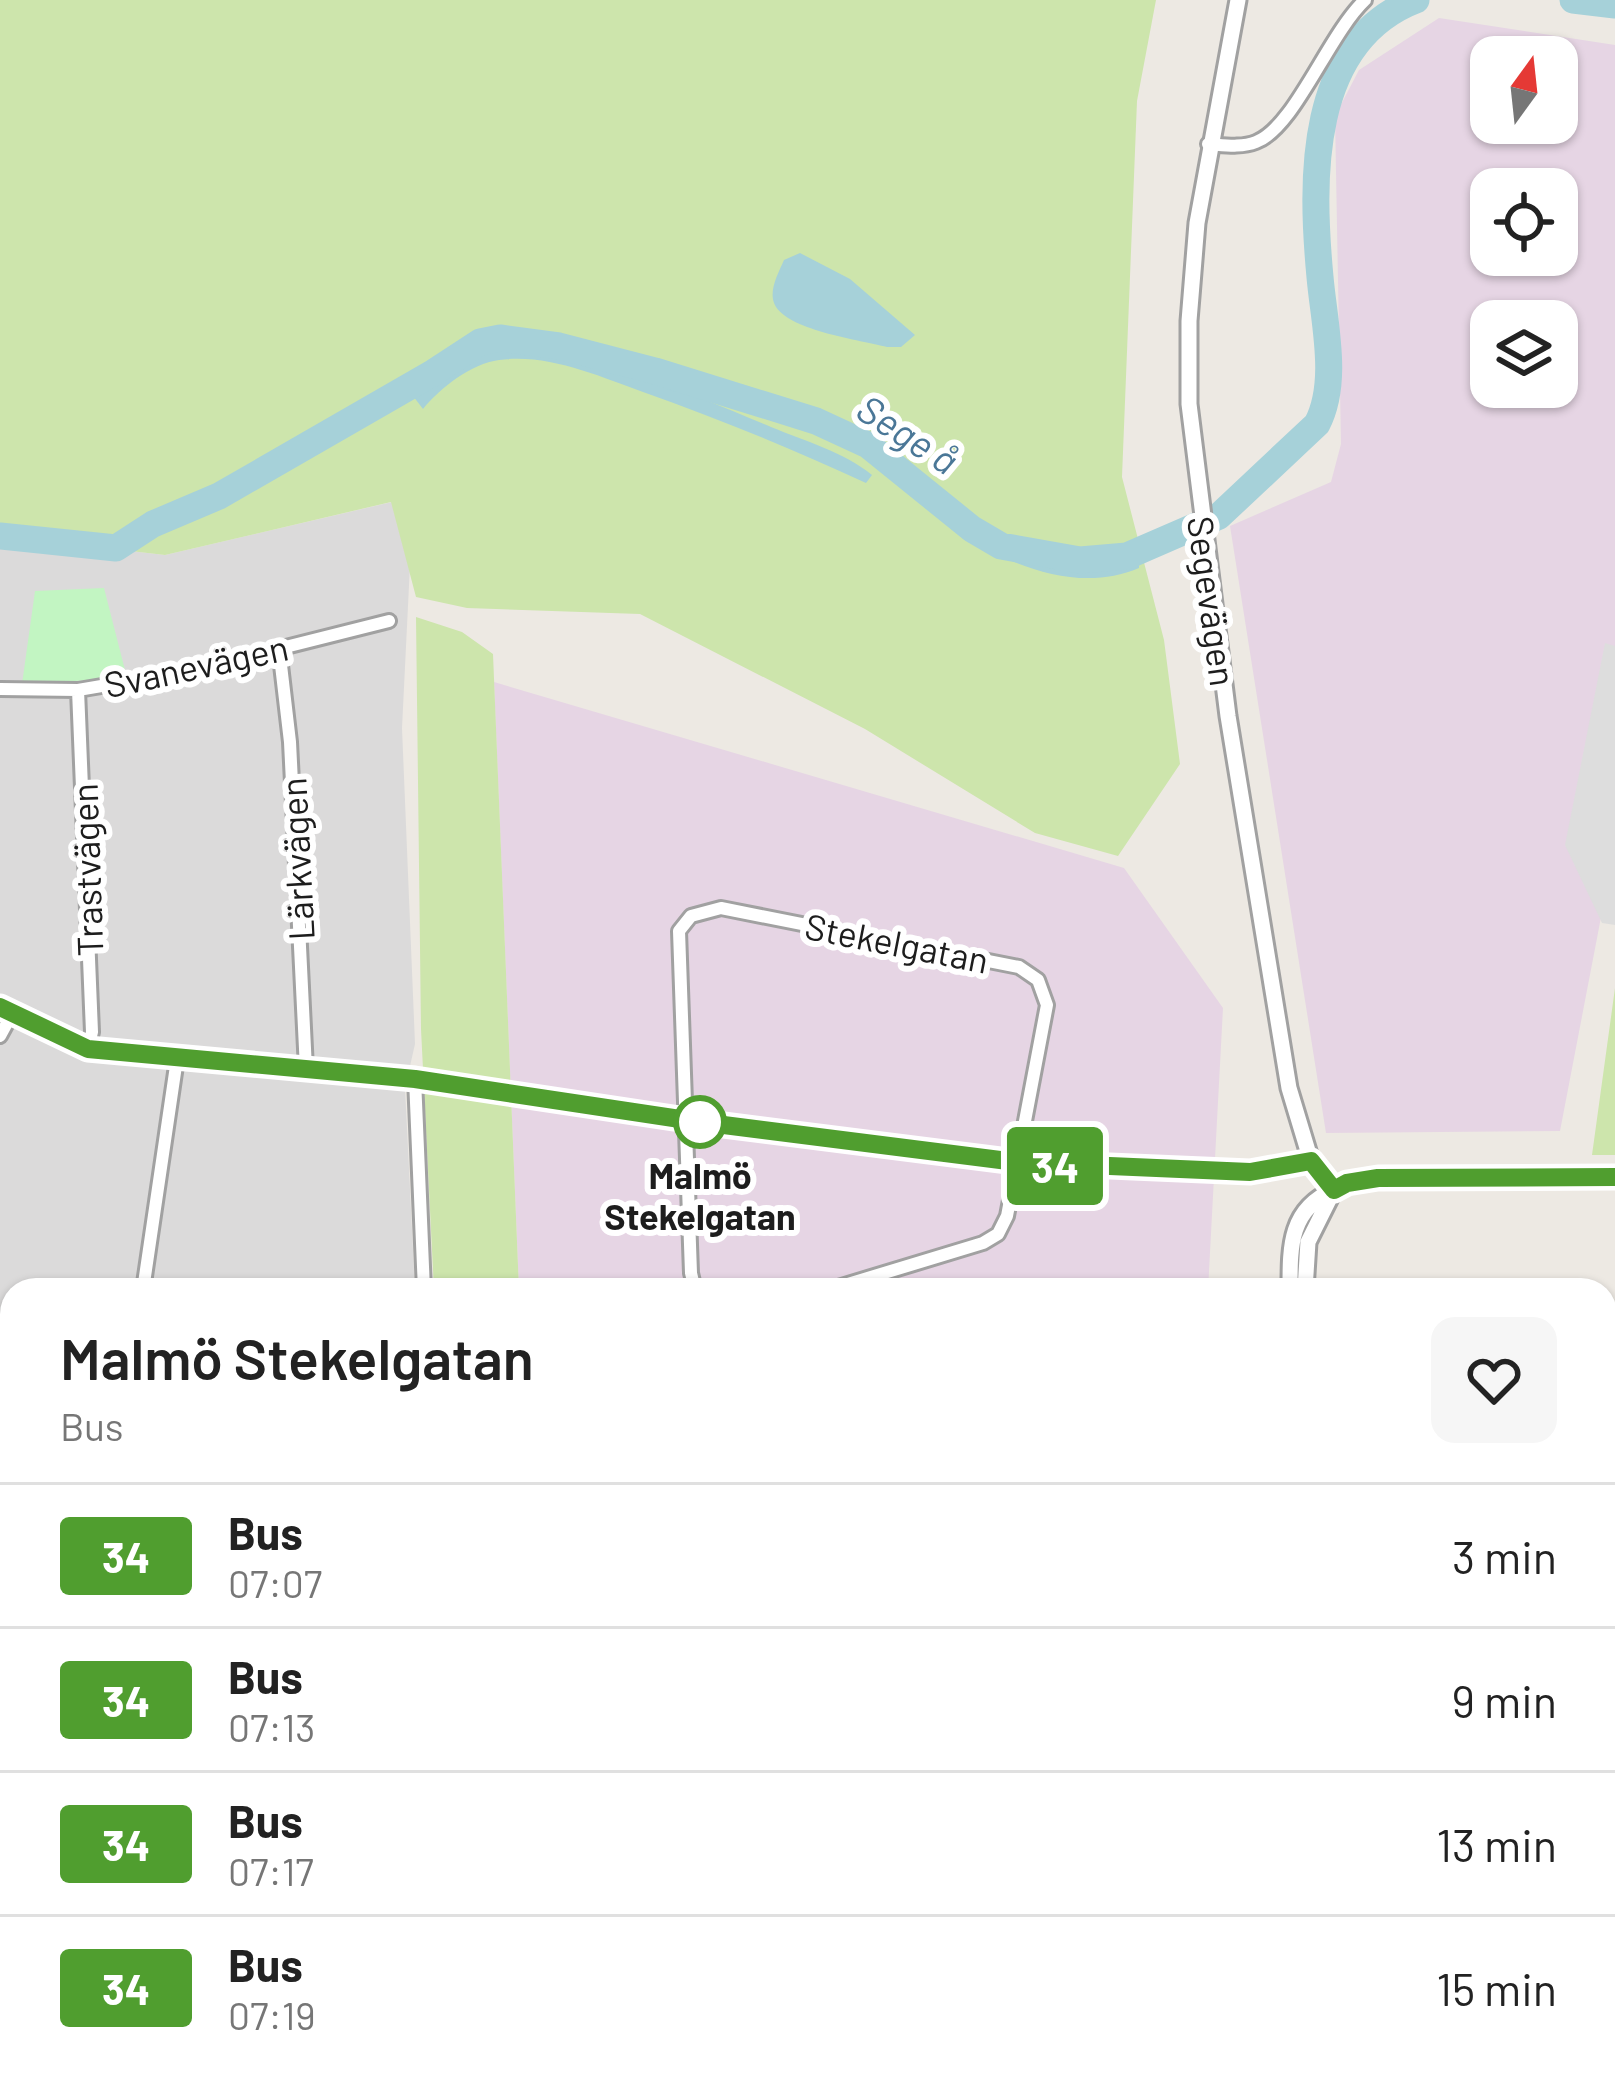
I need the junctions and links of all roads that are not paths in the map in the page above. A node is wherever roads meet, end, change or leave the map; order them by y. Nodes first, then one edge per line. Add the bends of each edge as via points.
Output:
1 (1238, 0) edge
2 (1366, 0) edge
3 (1208, 144) junction
4 (389, 621) dead end
5 (279, 648) junction
6 (0, 689) edge
7 (78, 691) junction
8 (6, 1011) edge
9 (0, 1036) edge
10 (88, 1049) junction
11 (177, 1059) junction
12 (306, 1069) junction
13 (1615, 1177) edge
14 (1334, 1190) junction
15 (145, 1278) edge
16 (423, 1278) edge
17 (693, 1278) edge
18 (868, 1278) edge
19 (1290, 1278) edge
20 (1306, 1278) edge

1 - 3 street, Segevägen
2 - 3 street via 1331,39 1273,132 1250,145
3 - 14 street, Segevägen via 1189,321 1199,500 1289,1088 1311,1161
4 - 5 street, Svanevägen
5 - 7 street, Svanevägen
5 - 12 street, Lärkvägen
6 - 7 street, Svanevägen
7 - 10 street, Trastvägen
8 - 9 street
8 - 10 street
10 - 11 street
11 - 12 street
11 - 15 street
12 - 16 street via 415,1079
13 - 14 street via 1378,1178
14 - 19 street via 1315,1198 1298,1223
14 - 20 street via 1308,1242
17 - 18 street, Stekelgatan via 679,931 691,916 721,908 1019,967 1038,980 1047,1005 998,1234

